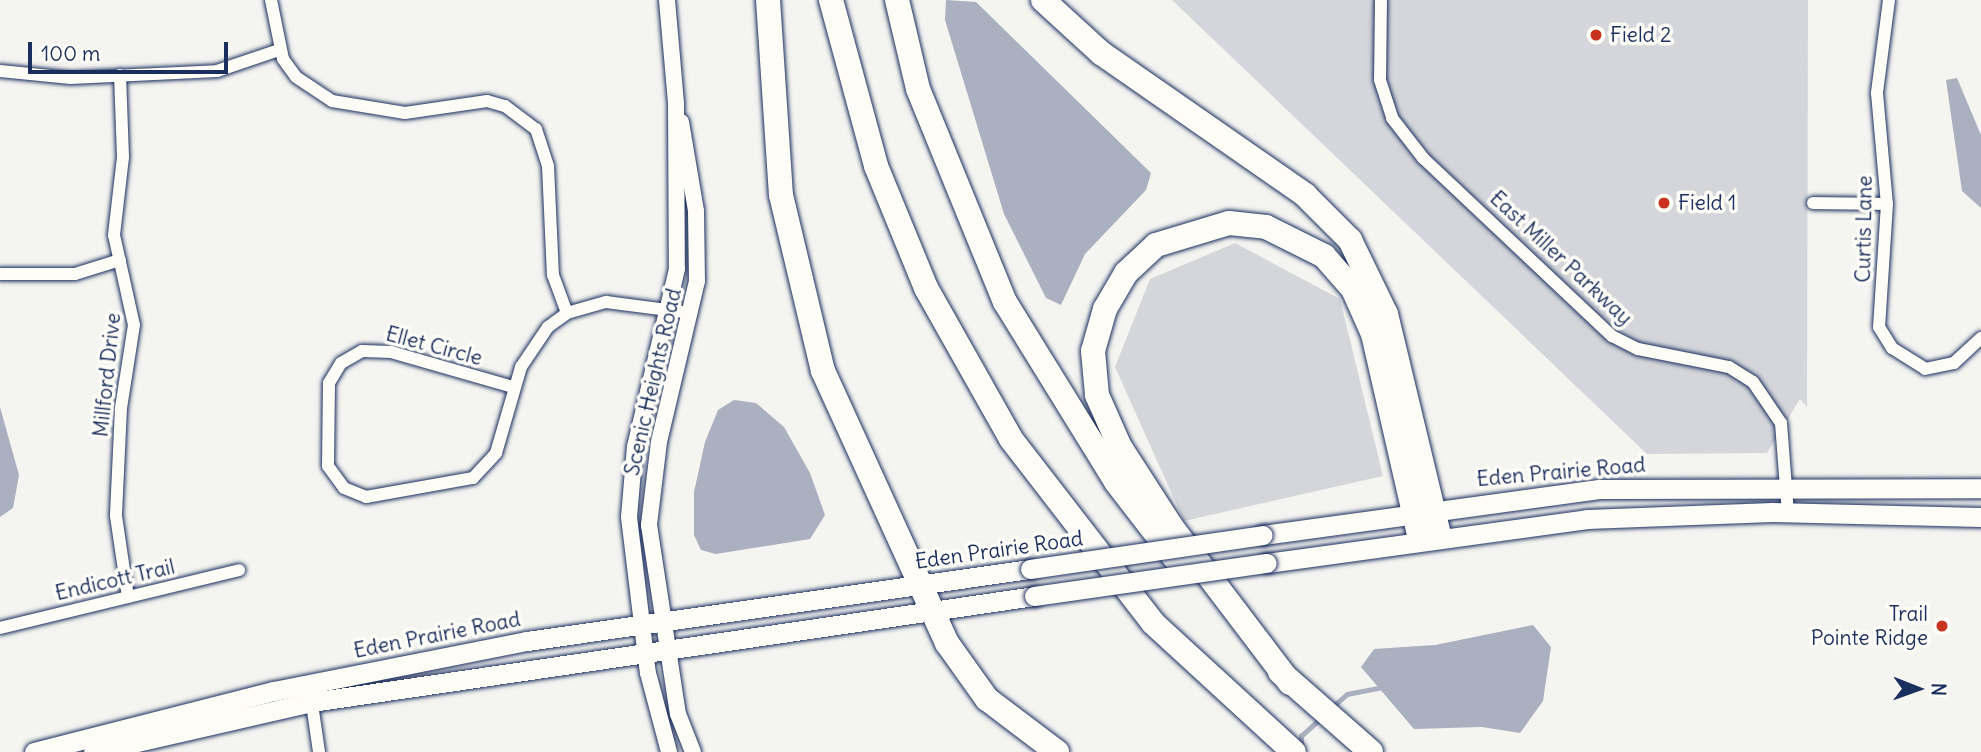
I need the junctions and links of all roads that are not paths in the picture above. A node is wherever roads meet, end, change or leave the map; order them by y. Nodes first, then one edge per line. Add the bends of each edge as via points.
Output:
1 (271, 0) edge
2 (667, 0) edge
3 (768, 0) edge
4 (831, 0) edge
5 (897, 0) edge
6 (1043, 0) edge
7 (1381, 0) edge
8 (1888, 0) edge
9 (279, 50) junction
10 (0, 71) edge
11 (120, 75) junction
12 (676, 103) junction
13 (1813, 203) dead end
14 (1887, 204) junction
15 (120, 260) junction
16 (0, 274) edge
17 (671, 309) junction
18 (567, 313) junction
19 (691, 313) junction
20 (1981, 338) edge
21 (513, 387) junction
22 (1787, 485) junction
23 (1981, 488) edge
24 (1425, 508) junction
25 (1788, 513) junction
26 (1981, 517) edge
27 (1430, 537) junction
28 (239, 570) dead end
29 (919, 584) junction
30 (128, 597) junction
31 (931, 611) junction
32 (664, 621) junction
33 (643, 624) junction
34 (0, 628) edge
35 (668, 650) junction
36 (646, 653) junction
37 (1290, 683) junction
38 (310, 693) junction
39 (987, 699) junction
40 (34, 752) edge
41 (93, 752) edge
42 (319, 752) edge
43 (669, 752) edge
44 (693, 752) edge
45 (1026, 752) edge
46 (1056, 752) edge
47 (1294, 752) edge
48 (1371, 752) edge

1 - 9 street
2 - 12 street, Scenic Heights Road
3 - 29 highway via 772,132 796,269 823,371
4 - 47 highway via 876,166 916,263 1011,439 1153,622
5 - 37 highway via 918,89 974,236 1039,365 1165,548
6 - 24 highway via 1101,53 1306,195 1350,240 1386,314
7 - 22 street, East Miller Parkway via 1380,80 1392,118 1423,158 1612,335 1638,349 1729,367 1753,382 1781,423
8 - 14 street, Curtis Lane via 1877,93
9 - 11 street via 236,69
9 - 18 street via 313,91 356,108 405,113 487,101 522,116 544,146 553,275
10 - 11 street
11 - 15 street, Millford Drive via 123,157 113,211
12 - 17 street, Scenic Heights Road via 679,243
12 - 19 street, Scenic Heights Road via 690,158 699,247
13 - 14 street
14 - 20 street, Curtis Lane via 1879,327 1886,341 1918,367 1935,370 1968,355
15 - 16 street via 75,274
15 - 30 street, Millford Drive via 134,325 121,408 116,516
17 - 18 street, Ellet Circle via 606,302
17 - 19 street, Ellet Circle
17 - 33 street, Scenic Heights Road via 631,473 630,537
18 - 21 street, Ellet Circle via 532,345
19 - 32 street, Scenic Heights Road via 650,490
21 - 21 street, Ellet Circle via 496,453 473,478 366,497 344,488 328,466 329,383 351,355 391,352
22 - 23 main road, Eden Prairie Road
22 - 24 main road, Eden Prairie Road via 1599,489
22 - 25 street, East Miller Parkway
24 - 27 highway
24 - 29 main road, Eden Prairie Road, bridge
24 - 37 highway via 1373,334 1353,289 1324,256 1266,227 1229,223 1156,245 1126,273 1105,309 1093,351 1097,395 1120,447 1171,526
25 - 26 main road, Eden Prairie Road
25 - 27 main road, Eden Prairie Road via 1587,519
27 - 31 main road, Eden Prairie Road, bridge
28 - 30 street, Endicott Trail
29 - 31 highway
29 - 32 main road, Eden Prairie Road
30 - 34 street, Endicott Trail
31 - 35 main road, Eden Prairie Road
31 - 39 highway
32 - 33 main road, Eden Prairie Road
32 - 35 street, Scenic Heights Road
33 - 36 street, Scenic Heights Road
33 - 38 main road, Eden Prairie Road
35 - 36 main road, Eden Prairie Road
35 - 44 street, Scenic Heights Road via 678,714
36 - 38 main road, Eden Prairie Road
36 - 43 street, Scenic Heights Road
37 - 48 highway
38 - 40 main road, Eden Prairie Road
38 - 41 main road, Eden Prairie Road
38 - 42 street
39 - 45 highway via 1000,729
39 - 46 highway

